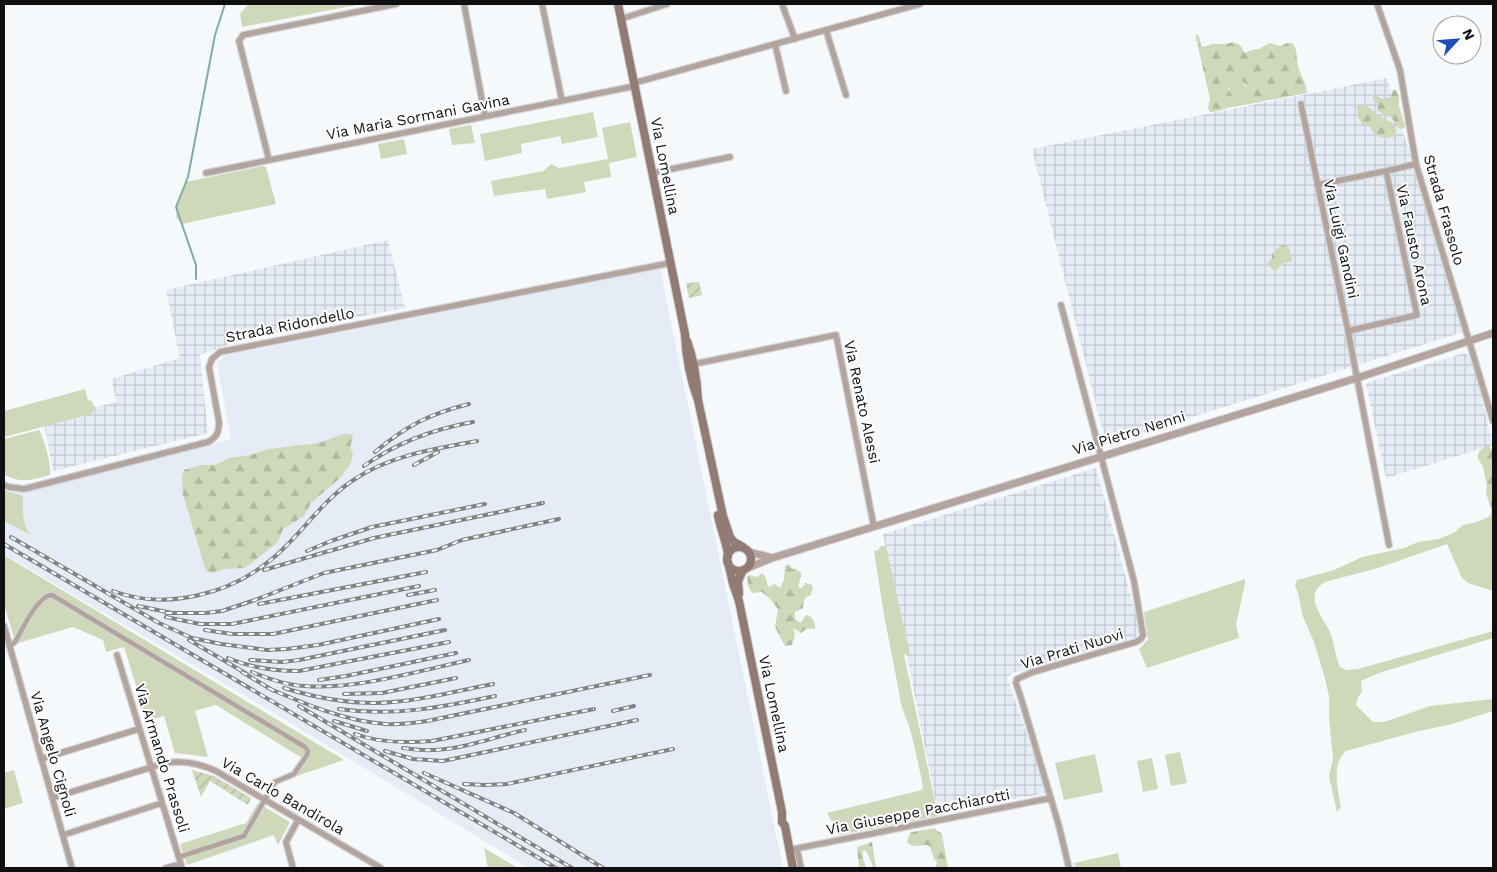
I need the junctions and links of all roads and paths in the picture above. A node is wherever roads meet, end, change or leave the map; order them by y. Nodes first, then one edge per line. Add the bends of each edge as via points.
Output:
1 (396, 4) edge
2 (464, 4) edge
3 (542, 4) edge
4 (618, 4) edge
5 (667, 4) edge
6 (782, 4) edge
7 (920, 4) edge
8 (1378, 4) edge
9 (621, 19) junction
10 (826, 30) junction
11 (795, 39) junction
12 (775, 44) junction
13 (634, 85) junction
14 (786, 91) dead end
15 (846, 95) dead end
16 (562, 101) junction
17 (1301, 104) dead end
18 (485, 116) junction
19 (730, 157) dead end
20 (269, 160) junction
21 (1416, 164) junction
22 (1386, 171) junction
23 (206, 173) dead end
24 (652, 173) junction
25 (1317, 185) junction
26 (670, 264) junction
27 (1061, 305) dead end
28 (1348, 331) junction
29 (685, 334) junction
30 (1493, 334) edge
31 (1470, 342) junction
32 (694, 364) junction
33 (1357, 378) junction
34 (698, 400) junction
35 (1493, 422) edge
36 (1101, 456) junction
37 (4, 485) edge
38 (715, 486) junction
39 (874, 527) junction
40 (1389, 546) dead end
41 (746, 550) junction
42 (772, 558) junction
43 (728, 559) junction
44 (744, 569) junction
45 (739, 601) junction
46 (4, 626) edge
47 (7, 645) edge
48 (117, 655) dead end
49 (139, 728) junction
50 (41, 759) junction
51 (151, 767) junction
52 (52, 798) junction
53 (1051, 798) junction
54 (264, 799) junction
55 (162, 803) junction
56 (298, 820) junction
57 (63, 836) junction
58 (793, 850) junction
59 (179, 857) junction
60 (182, 866) edge
61 (72, 868) edge
62 (166, 868) edge
63 (293, 868) edge
64 (381, 868) edge
65 (793, 868) edge
66 (801, 868) edge
67 (1069, 868) edge

1 - 20 street via 243,35 240,41
2 - 18 street
3 - 16 street
4 - 9 main road, Via Lomellina
5 - 9 street
6 - 11 street
7 - 10 street, Via Maria Sormani Gavina
8 - 21 street, Strada Frassolo via 1400,70
9 - 13 main road, Via Lomellina
10 - 11 street, Via Maria Sormani Gavina
10 - 15 street
11 - 12 street, Via Maria Sormani Gavina
12 - 13 street, Via Maria Sormani Gavina
12 - 14 street
13 - 16 street, Via Maria Sormani Gavina
13 - 24 main road, Via Lomellina
16 - 18 street, Via Maria Sormani Gavina
17 - 25 street, Via Luigi Gandini
18 - 20 street, Via Maria Sormani Gavina
19 - 24 street
20 - 23 street, Via Maria Sormani Gavina
21 - 22 street, Via Fausto Arona
21 - 31 street, Strada Frassolo
22 - 25 street, Via Fausto Arona
22 - 28 street, Via Fausto Arona via 1417,315
24 - 26 main road, Via Lomellina
25 - 28 street, Via Luigi Gandini
26 - 29 main road, Via Lomellina
26 - 37 street, Strada Ridondello via 220,352 209,367 220,422 214,439 24,489
27 - 36 street
28 - 33 street, Via Luigi Gandini
29 - 32 main road, Via Lomellina
29 - 34 main road, Via Lomellina via 692,384
30 - 31 street, Via Pietro Nenni
31 - 33 street, Via Pietro Nenni
31 - 35 street, Strada Frassolo
32 - 34 main road, Via Lomellina
32 - 39 street, Via Renato Alessi via 836,335
33 - 36 street, Via Pietro Nenni
33 - 40 street, Via Luigi Gandini
34 - 38 main road, Via Lomellina
36 - 39 street, Via Pietro Nenni
36 - 53 street, Via Prati Nuovi via 1134,582 1143,634 1136,642 1017,679
38 - 41 main road, Via Lomellina via 728,533
38 - 43 main road, Via Lomellina
39 - 42 street, Via Pietro Nenni
41 - 42 street
41 - 43 main road via 734,548
41 - 44 main road, Via Lomellina via 751,559
42 - 44 street, Via Pietro Nenni
43 - 44 main road via 732,568
43 - 45 main road, Via Lomellina
44 - 45 main road, Via Lomellina via 738,581
45 - 58 main road, Via Lomellina via 785,826
46 - 47 street, Via Angelo Cignoli
47 - 50 street, Via Angelo Cignoli
47 - 54 street via 15,642 40,601 52,595 305,747 307,756 294,774 276,782
48 - 49 street, Via Armando Prassoli
49 - 50 street
49 - 51 street, Via Armando Prassoli
50 - 52 street, Via Angelo Cignoli
51 - 52 street, Via Carlo Bandirola
51 - 54 street, Via Carlo Bandirola via 178,762 201,765
51 - 55 street, Via Armando Prassoli
52 - 57 street, Via Angelo Cignoli
53 - 58 street, Via Giuseppe Pacchiarotti
53 - 67 street, Via Prati Nuovi
54 - 56 street, Via Carlo Bandirola
54 - 59 street via 244,836
55 - 57 street
55 - 59 street, Via Armando Prassoli
56 - 63 street via 286,842
56 - 64 street, Via Carlo Bandirola
57 - 61 street, Via Angelo Cignoli
58 - 65 main road, Via Lomellina
58 - 66 street, Via Lomellina
59 - 60 street, Via Armando Prassoli
60 - 62 street

